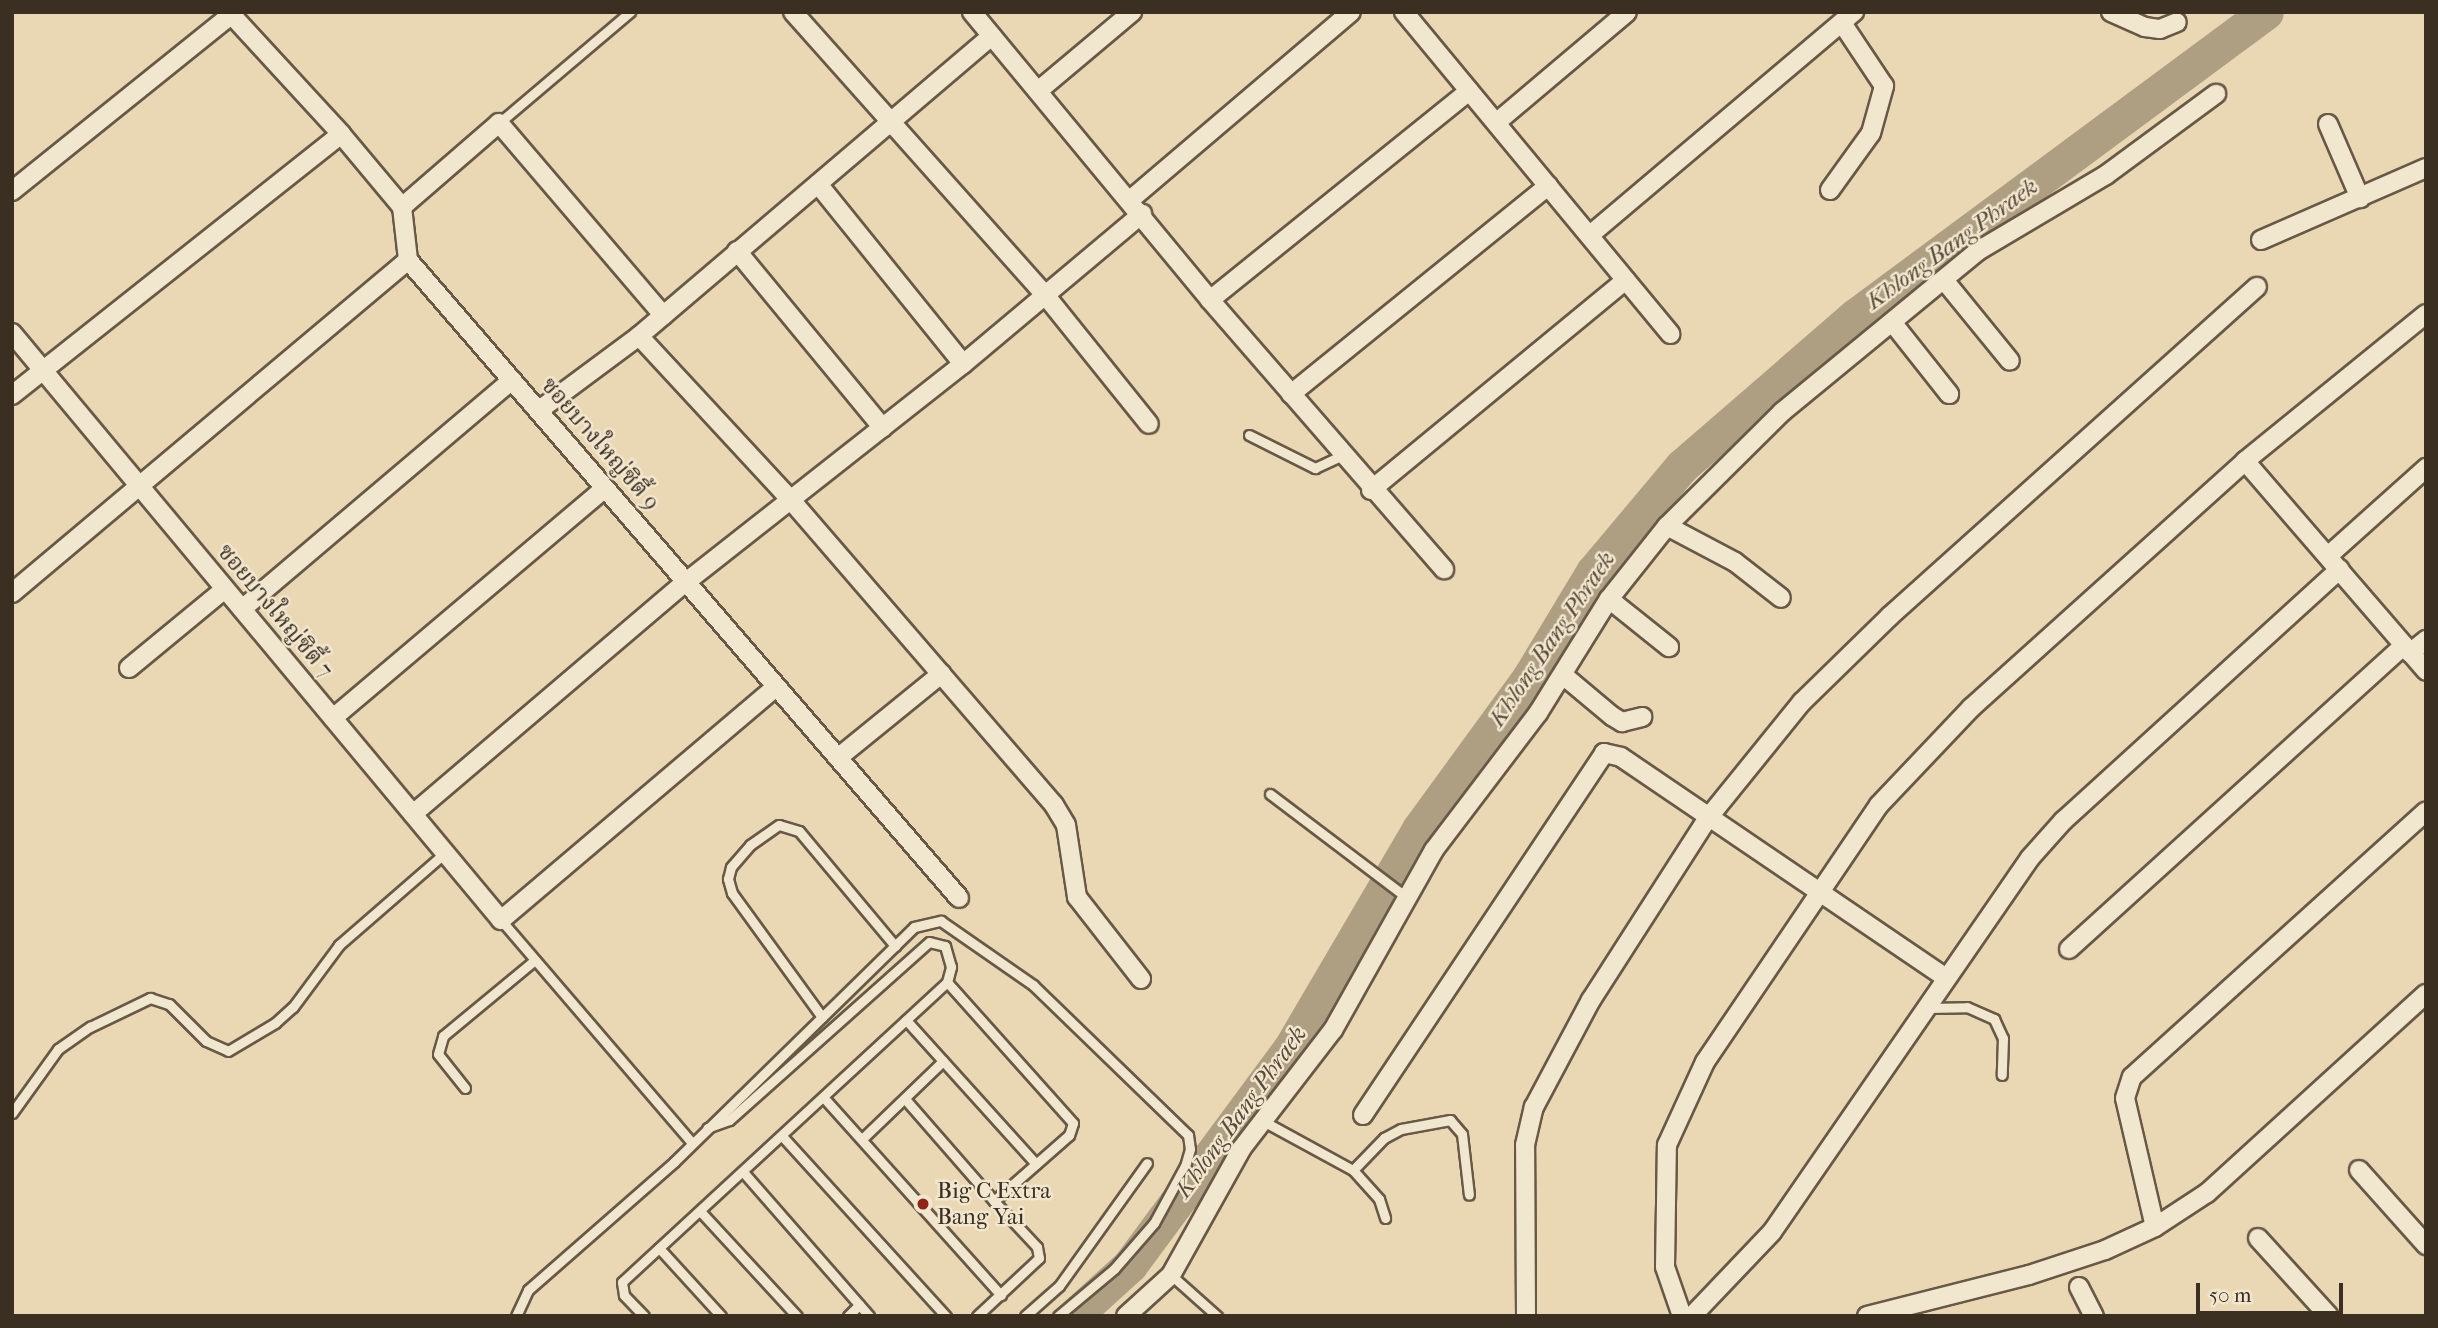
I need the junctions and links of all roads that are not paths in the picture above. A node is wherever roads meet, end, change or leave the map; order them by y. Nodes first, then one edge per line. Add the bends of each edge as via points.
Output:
1 (630, 12) edge
2 (793, 12) edge
3 (972, 12) edge
4 (1132, 12) edge
5 (1351, 12) edge
6 (1404, 12) edge
7 (1627, 12) edge
8 (2111, 12) edge
9 (232, 13) edge
10 (1847, 16) edge
11 (2177, 22) dead end
12 (992, 36) junction
13 (1469, 90) junction
14 (1038, 91) junction
15 (2216, 94) dead end
16 (499, 122) junction
17 (888, 122) junction
18 (1497, 122) junction
19 (2328, 124) dead end
20 (341, 134) junction
21 (2426, 168) edge
22 (818, 184) junction
23 (1548, 186) junction
24 (1830, 190) dead end
25 (12, 191) edge
26 (2360, 198) junction
27 (1130, 200) junction
28 (402, 207) junction
29 (1142, 214) junction
30 (1590, 235) junction
31 (2261, 240) dead end
32 (737, 251) junction
33 (408, 260) junction
34 (1944, 279) junction
35 (1626, 280) junction
36 (2257, 287) dead end
37 (1046, 296) junction
38 (1210, 300) junction
39 (2426, 314) edge
40 (663, 315) junction
41 (1892, 322) junction
42 (12, 333) edge
43 (1670, 334) dead end
44 (639, 336) junction
45 (2010, 362) dead end
46 (963, 363) junction
47 (43, 370) junction
48 (512, 380) junction
49 (1292, 394) junction
50 (1949, 394) dead end
51 (12, 395) edge
52 (538, 411) junction
53 (1149, 424) dead end
54 (883, 428) junction
55 (1249, 435) dead end
56 (1343, 455) junction
57 (2245, 461) junction
58 (2426, 468) edge
59 (140, 487) junction
60 (605, 488) junction
61 (1371, 489) junction
62 (790, 499) junction
63 (1667, 526) junction
64 (2334, 563) junction
65 (1444, 569) dead end
66 (686, 582) junction
67 (225, 589) junction
68 (12, 593) edge
69 (1609, 598) junction
70 (1781, 598) dead end
71 (242, 608) junction
72 (2426, 640) edge
73 (1669, 648) dead end
74 (2407, 649) junction
75 (130, 668) dead end
76 (2426, 671) edge
77 (941, 674) junction
78 (1563, 675) junction
79 (776, 687) junction
80 (1642, 716) dead end
81 (333, 718) junction
82 (839, 757) junction
83 (1270, 794) dead end
84 (2426, 811) edge
85 (413, 814) junction
86 (1709, 818) junction
87 (445, 853) junction
88 (1818, 892) junction
89 (1401, 894) junction
90 (959, 898) dead end
91 (501, 920) junction
92 (895, 946) junction
93 (2069, 949) dead end
94 (535, 960) junction
95 (1945, 977) junction
96 (1141, 979) dead end
97 (947, 982) junction
98 (2426, 994) edge
99 (1926, 1008) junction
100 (822, 1017) junction
101 (906, 1020) junction
102 (943, 1061) junction
103 (2002, 1075) dead end
104 (465, 1088) dead end
105 (824, 1098) junction
106 (905, 1099) junction
107 (12, 1113) edge
108 (1363, 1115) dead end
109 (1263, 1121) junction
110 (703, 1129) junction
111 (782, 1136) junction
112 (863, 1138) junction
113 (691, 1142) junction
114 (1147, 1163) dead end
115 (1036, 1164) junction
116 (1353, 1170) junction
117 (2359, 1170) dead end
118 (744, 1173) junction
119 (1469, 1195) dead end
120 (994, 1201) junction
121 (700, 1211) junction
122 (1385, 1219) dead end
123 (2155, 1227) junction
124 (2258, 1238) dead end
125 (2426, 1245) edge
126 (659, 1248) junction
127 (1171, 1275) junction
128 (2079, 1287) dead end
129 (1002, 1295) junction
130 (859, 1305) junction
131 (516, 1316) edge
132 (644, 1316) edge
133 (721, 1316) edge
134 (797, 1316) edge
135 (848, 1316) edge
136 (869, 1316) edge
137 (946, 1316) edge
138 (977, 1316) edge
139 (1025, 1316) edge
140 (1058, 1316) edge
141 (1126, 1316) edge
142 (1217, 1316) edge
143 (1526, 1316) edge
144 (1682, 1316) edge
145 (1692, 1316) edge
146 (1867, 1316) edge
147 (2094, 1316) edge
148 (2329, 1316) edge

1 - 16 lane
2 - 17 street
3 - 12 street
4 - 14 street
5 - 27 street
6 - 13 street
7 - 18 street
8 - 11 street via 2146,27 2160,29
9 - 20 street
9 - 25 street
10 - 24 street via 1884,86 1871,133
10 - 30 street
12 - 14 street
12 - 17 street
13 - 18 street
13 - 38 street
14 - 27 street
15 - 34 street via 2106,175 1978,251
16 - 28 street
16 - 40 street
17 - 22 street
17 - 37 street
18 - 23 street
19 - 26 street
20 - 28 street
20 - 47 street
21 - 26 street
22 - 32 street
22 - 46 street
23 - 30 street
23 - 49 street
26 - 31 street
27 - 29 street
28 - 33 street
29 - 37 street
29 - 38 street
30 - 35 street
32 - 40 street
32 - 54 street
33 - 48 street, ซอยบางใหญ่ซิตี้ 9
33 - 59 street
34 - 41 street
34 - 45 street
35 - 43 street
35 - 61 street
36 - 86 street via 1889,616 1802,702
37 - 46 street
37 - 53 street
38 - 49 street
39 - 57 street
40 - 44 street
41 - 50 street
41 - 63 street via 1782,412
42 - 47 street, ซอยบางใหญ่ซิตี้ 7
44 - 52 street
44 - 62 street
46 - 54 street
47 - 51 street
47 - 59 street, ซอยบางใหญ่ซิตี้ 7
48 - 52 street, ซอยบางใหญ่ซิตี้ 9
48 - 71 street
49 - 56 street
52 - 60 street, ซอยบางใหญ่ซิตี้ 9
54 - 62 street
55 - 56 lane via 1315,468
56 - 61 street
57 - 64 street
57 - 88 street via 1929,750 1879,804
58 - 64 street
59 - 67 street, ซอยบางใหญ่ซิตี้ 7
59 - 68 street
60 - 66 street, ซอยบางใหญ่ซิตี้ 9
60 - 81 street
61 - 65 street
62 - 66 street
62 - 77 street
63 - 69 street
63 - 70 street via 1735,562
64 - 74 street
64 - 95 street via 2063,821 1995,905
66 - 79 street, ซอยบางใหญ่ซิตี้ 9
66 - 85 street
67 - 71 street, ซอยบางใหญ่ซิตี้ 7
67 - 75 street
69 - 73 street
69 - 78 street
71 - 81 street, ซอยบางใหญ่ซิตี้ 7
72 - 74 street
74 - 76 street
74 - 93 street
77 - 82 street
77 - 96 street via 1054,805 1066,825 1077,897
78 - 80 street via 1622,722
78 - 89 street
79 - 82 street, ซอยบางใหญ่ซิตี้ 9
79 - 91 street
81 - 85 street, ซอยบางใหญ่ซิตี้ 7
82 - 90 street, ซอยบางใหญ่ซิตี้ 9
83 - 89 lane
84 - 123 street via 2133,1077 2125,1098
85 - 87 street, ซอยบางใหญ่ซิตี้ 7
86 - 88 street
86 - 108 street via 1621,757 1604,753 1597,759
86 - 143 street via 1591,1000 1534,1107 1525,1145
87 - 91 street, ซอยบางใหญ่ซิตี้ 7
87 - 107 lane via 339,945 293,1007 275,1023 228,1051 206,1041 169,1004 150,998 90,1027 58,1049
88 - 95 street
88 - 144 street via 1705,1062 1667,1145 1665,1267
89 - 109 street via 1333,1030
91 - 94 lane
92 - 100 lane
92 - 100 lane via 799,831 779,825 750,845 731,867 727,879 732,893
92 - 140 lane via 914,928 941,921 981,945 1033,985 1188,1135 1185,1166 1154,1223 1114,1269
94 - 104 lane via 443,1036 438,1054
94 - 113 lane
95 - 99 street
97 - 101 lane
97 - 110 lane via 951,967 945,946 929,943 729,1120
97 - 115 lane via 1069,1113 1073,1123 1069,1135
98 - 123 street via 2207,1194
99 - 103 lane via 1967,1007 1994,1019 2003,1038
99 - 145 street via 1772,1233
100 - 110 lane
101 - 102 lane
101 - 105 lane
102 - 106 lane
102 - 115 lane
105 - 111 lane
105 - 112 lane
106 - 112 lane
106 - 120 lane
109 - 116 lane
109 - 127 street via 1228,1171
110 - 113 lane
111 - 118 lane
111 - 137 lane
112 - 129 lane
113 - 131 lane via 674,1163 528,1290
114 - 139 lane via 1059,1286
115 - 120 lane
116 - 119 lane via 1384,1138 1401,1129 1450,1120 1462,1134
116 - 122 lane via 1378,1199
117 - 125 street
118 - 121 lane
118 - 130 lane
120 - 129 lane via 1040,1254
121 - 126 lane
121 - 134 lane
123 - 146 street via 2105,1250 2029,1275
124 - 148 street
126 - 132 lane via 622,1282 624,1295
126 - 133 lane
127 - 141 street
127 - 142 lane
128 - 147 street
129 - 138 lane
130 - 135 lane
130 - 136 lane

